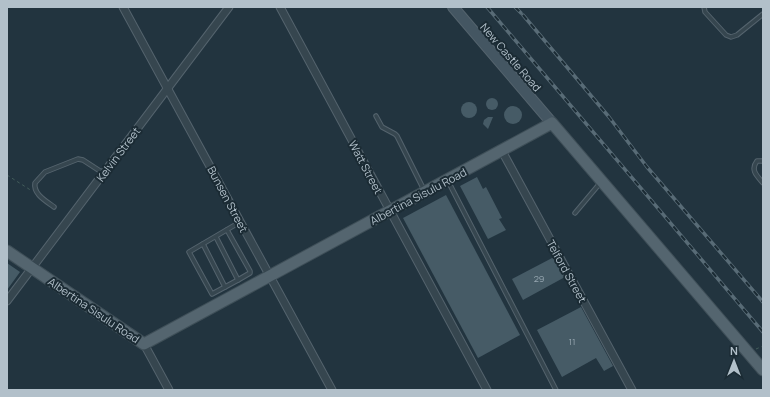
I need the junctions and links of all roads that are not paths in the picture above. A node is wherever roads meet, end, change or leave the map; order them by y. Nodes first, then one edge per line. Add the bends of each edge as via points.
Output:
1 (123, 7) edge
2 (229, 7) edge
3 (280, 7) edge
4 (452, 7) edge
5 (704, 7) edge
6 (763, 14) edge
7 (168, 89) junction
8 (376, 116) dead end
9 (552, 123) junction
10 (502, 151) junction
11 (763, 161) edge
12 (104, 174) junction
13 (447, 180) junction
14 (601, 181) junction
15 (763, 183) edge
16 (425, 192) junction
17 (54, 208) dead end
18 (390, 211) junction
19 (575, 213) dead end
20 (240, 222) junction
21 (227, 230) junction
22 (216, 237) junction
23 (203, 244) junction
24 (7, 251) edge
25 (32, 267) junction
26 (270, 277) junction
27 (238, 280) junction
28 (225, 287) junction
29 (7, 300) edge
30 (144, 344) junction
31 (763, 370) edge
32 (169, 390) edge
33 (332, 390) edge
34 (487, 390) edge
35 (556, 390) edge
36 (632, 390) edge

1 - 7 street, Bunsen Street
2 - 7 street, Kelvin Street
3 - 18 street, Watt Street
4 - 9 street, New Castle Road
5 - 6 lane via 705,12 726,35 731,37
7 - 12 street, Kelvin Street
7 - 20 street, Bunsen Street
8 - 16 lane via 382,127 397,136
9 - 10 main road, Albertina Sisulu Road
9 - 14 main road
10 - 13 main road, Albertina Sisulu Road
10 - 36 street, Telford Street
11 - 15 lane via 757,161 754,170
12 - 17 lane via 83,160 76,159 45,172 34,186
12 - 25 street, Kelvin Street
13 - 16 main road, Albertina Sisulu Road
13 - 35 lane
14 - 19 lane
14 - 31 main road
16 - 18 main road, Albertina Sisulu Road
18 - 26 main road, Albertina Sisulu Road
18 - 34 street, Watt Street
20 - 21 lane
20 - 26 street, Bunsen Street
21 - 22 lane
21 - 27 lane via 250,271
22 - 23 lane
22 - 27 lane
23 - 28 lane
23 - 28 lane via 190,252 212,294
24 - 25 main road, Albertina Sisulu Road
25 - 29 street, Kelvin Street
25 - 30 main road, Albertina Sisulu Road
26 - 30 main road, Albertina Sisulu Road
26 - 33 street, Bunsen Street
27 - 28 lane
30 - 32 street

